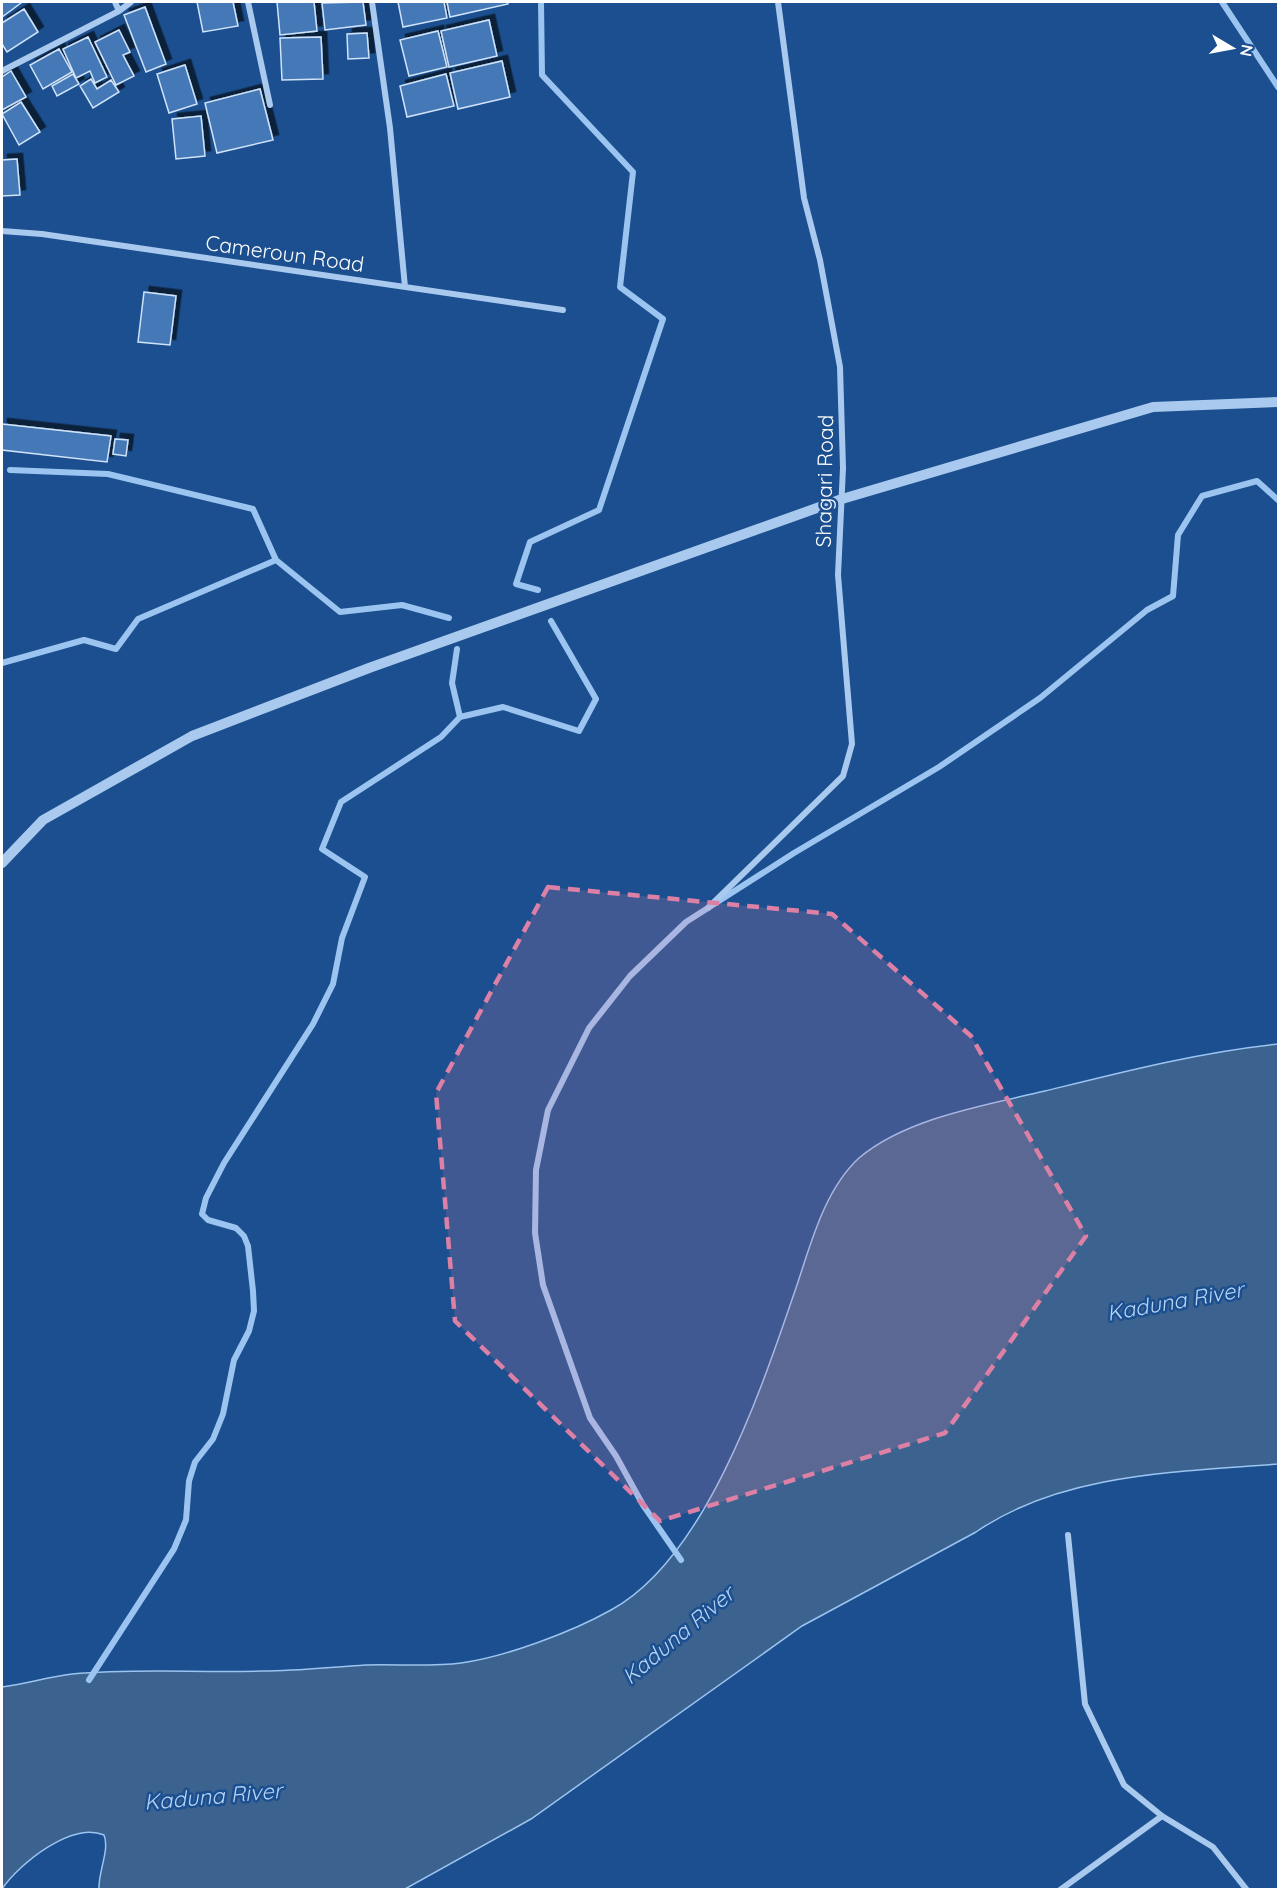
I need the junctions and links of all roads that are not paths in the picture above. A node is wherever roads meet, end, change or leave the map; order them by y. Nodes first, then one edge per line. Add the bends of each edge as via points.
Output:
1 (115, 2) edge
2 (131, 2) edge
3 (248, 2) edge
4 (372, 2) edge
5 (778, 2) edge
6 (119, 11) junction
7 (2, 71) edge
8 (270, 105) dead end
9 (2, 231) edge
10 (405, 287) junction
11 (563, 310) dead end
12 (1278, 402) edge
13 (842, 499) junction
14 (2, 863) edge
15 (708, 908) dead end
16 (1068, 1535) dead end
17 (1162, 1816) junction
18 (1060, 1890) edge
19 (1247, 1890) edge

1 - 6 street
2 - 6 street
3 - 8 street
4 - 10 street via 390,128
5 - 13 street, Shagari Road via 804,198 840,367
6 - 7 street
9 - 10 street, Cameroun Road
10 - 11 street, Cameroun Road
12 - 13 street via 1154,407
13 - 14 street via 369,668 192,736 43,820
13 - 15 street, Shagari Road via 838,575 852,744 843,776
16 - 17 street via 1085,1704 1124,1785
17 - 18 street
17 - 19 street via 1213,1847

